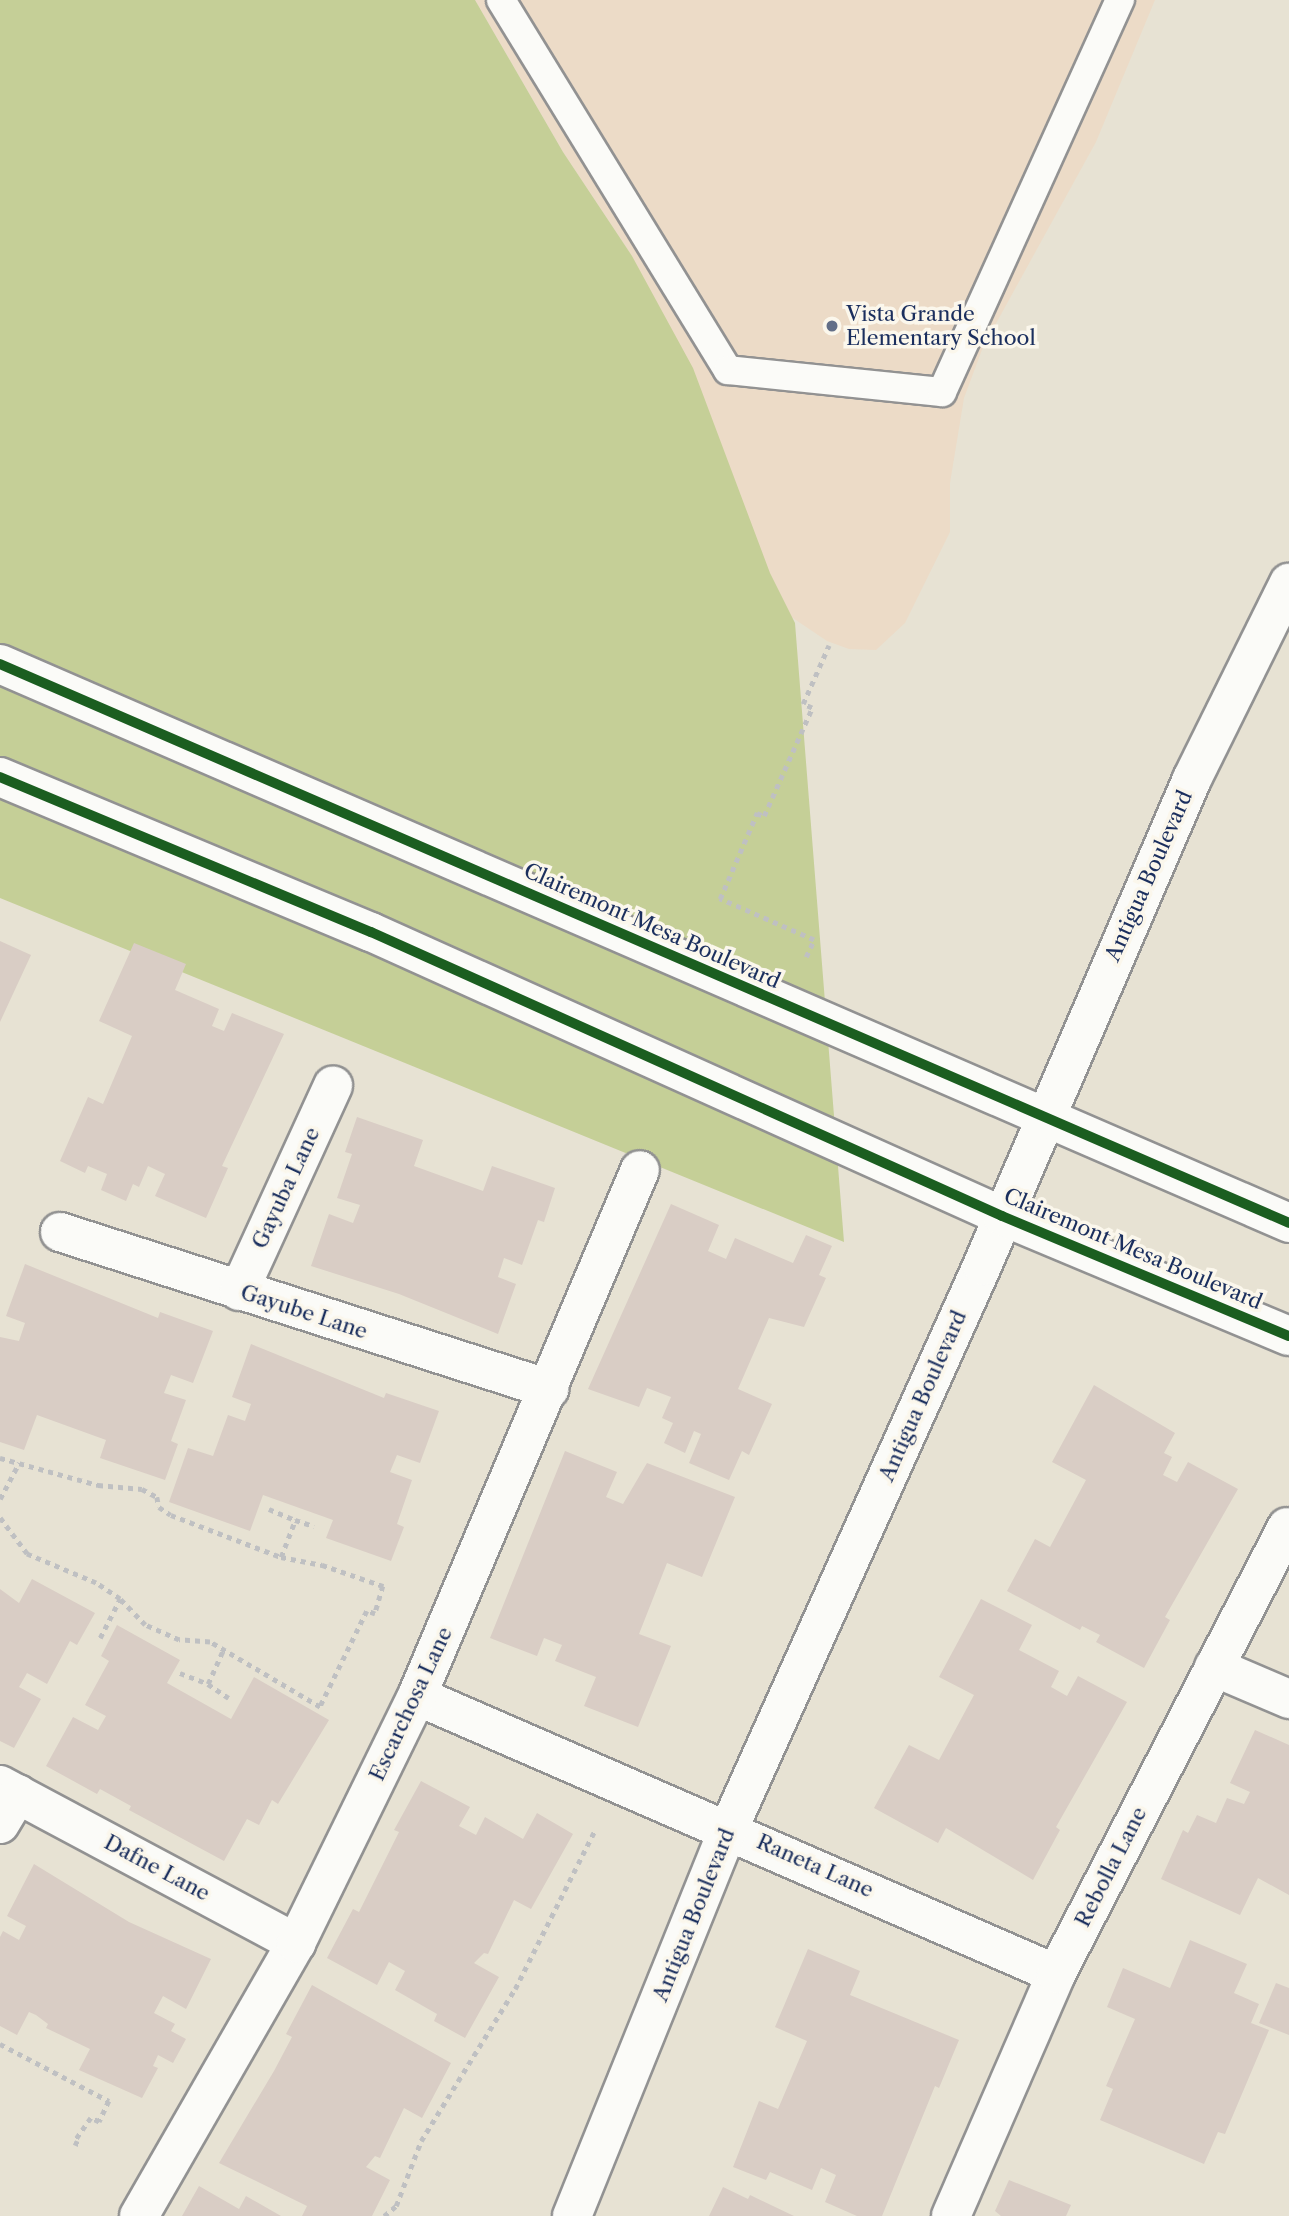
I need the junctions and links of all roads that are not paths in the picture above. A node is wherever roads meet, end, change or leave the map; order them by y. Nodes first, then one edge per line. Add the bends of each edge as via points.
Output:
1 (501, 0) edge
2 (1120, 0) edge
3 (1289, 583) edge
4 (0, 664) edge
5 (0, 777) edge
6 (333, 1086) dead end
7 (1043, 1118) junction
8 (640, 1170) dead end
9 (1002, 1216) junction
10 (1289, 1223) edge
11 (60, 1232) dead end
12 (239, 1291) junction
13 (1289, 1336) edge
14 (549, 1389) junction
15 (1287, 1527) edge
16 (1214, 1667) junction
17 (417, 1696) junction
18 (1289, 1699) edge
19 (6, 1801) edge
20 (729, 1828) junction
21 (296, 1943) junction
22 (1056, 1974) junction
23 (139, 2216) edge
24 (572, 2216) edge
25 (951, 2216) edge

1 - 2 lane via 728,370 942,392
3 - 7 street, Antigua Boulevard via 1192,779
4 - 7 street, Clairemont Mesa Boulevard
5 - 9 street, Clairemont Mesa Boulevard via 371,932
6 - 12 street, Gayuba Lane
7 - 9 street, Antigua Boulevard
7 - 10 street, Clairemont Mesa Boulevard
8 - 14 street, Escarchosa Lane
9 - 13 street, Clairemont Mesa Boulevard
9 - 20 street, Antigua Boulevard
11 - 12 street, Gayube Lane
12 - 14 street, Gayube Lane
14 - 17 street, Escarchosa Lane
15 - 16 street, Rebolla Lane
16 - 18 street
16 - 22 street, Rebolla Lane
17 - 20 street, Raneta Lane
17 - 21 street, Escarchosa Lane
19 - 21 street, Dafne Lane
20 - 22 street, Raneta Lane
20 - 24 street, Antigua Boulevard
21 - 23 street, Escarchosa Lane
22 - 25 street, Rebolla Lane

